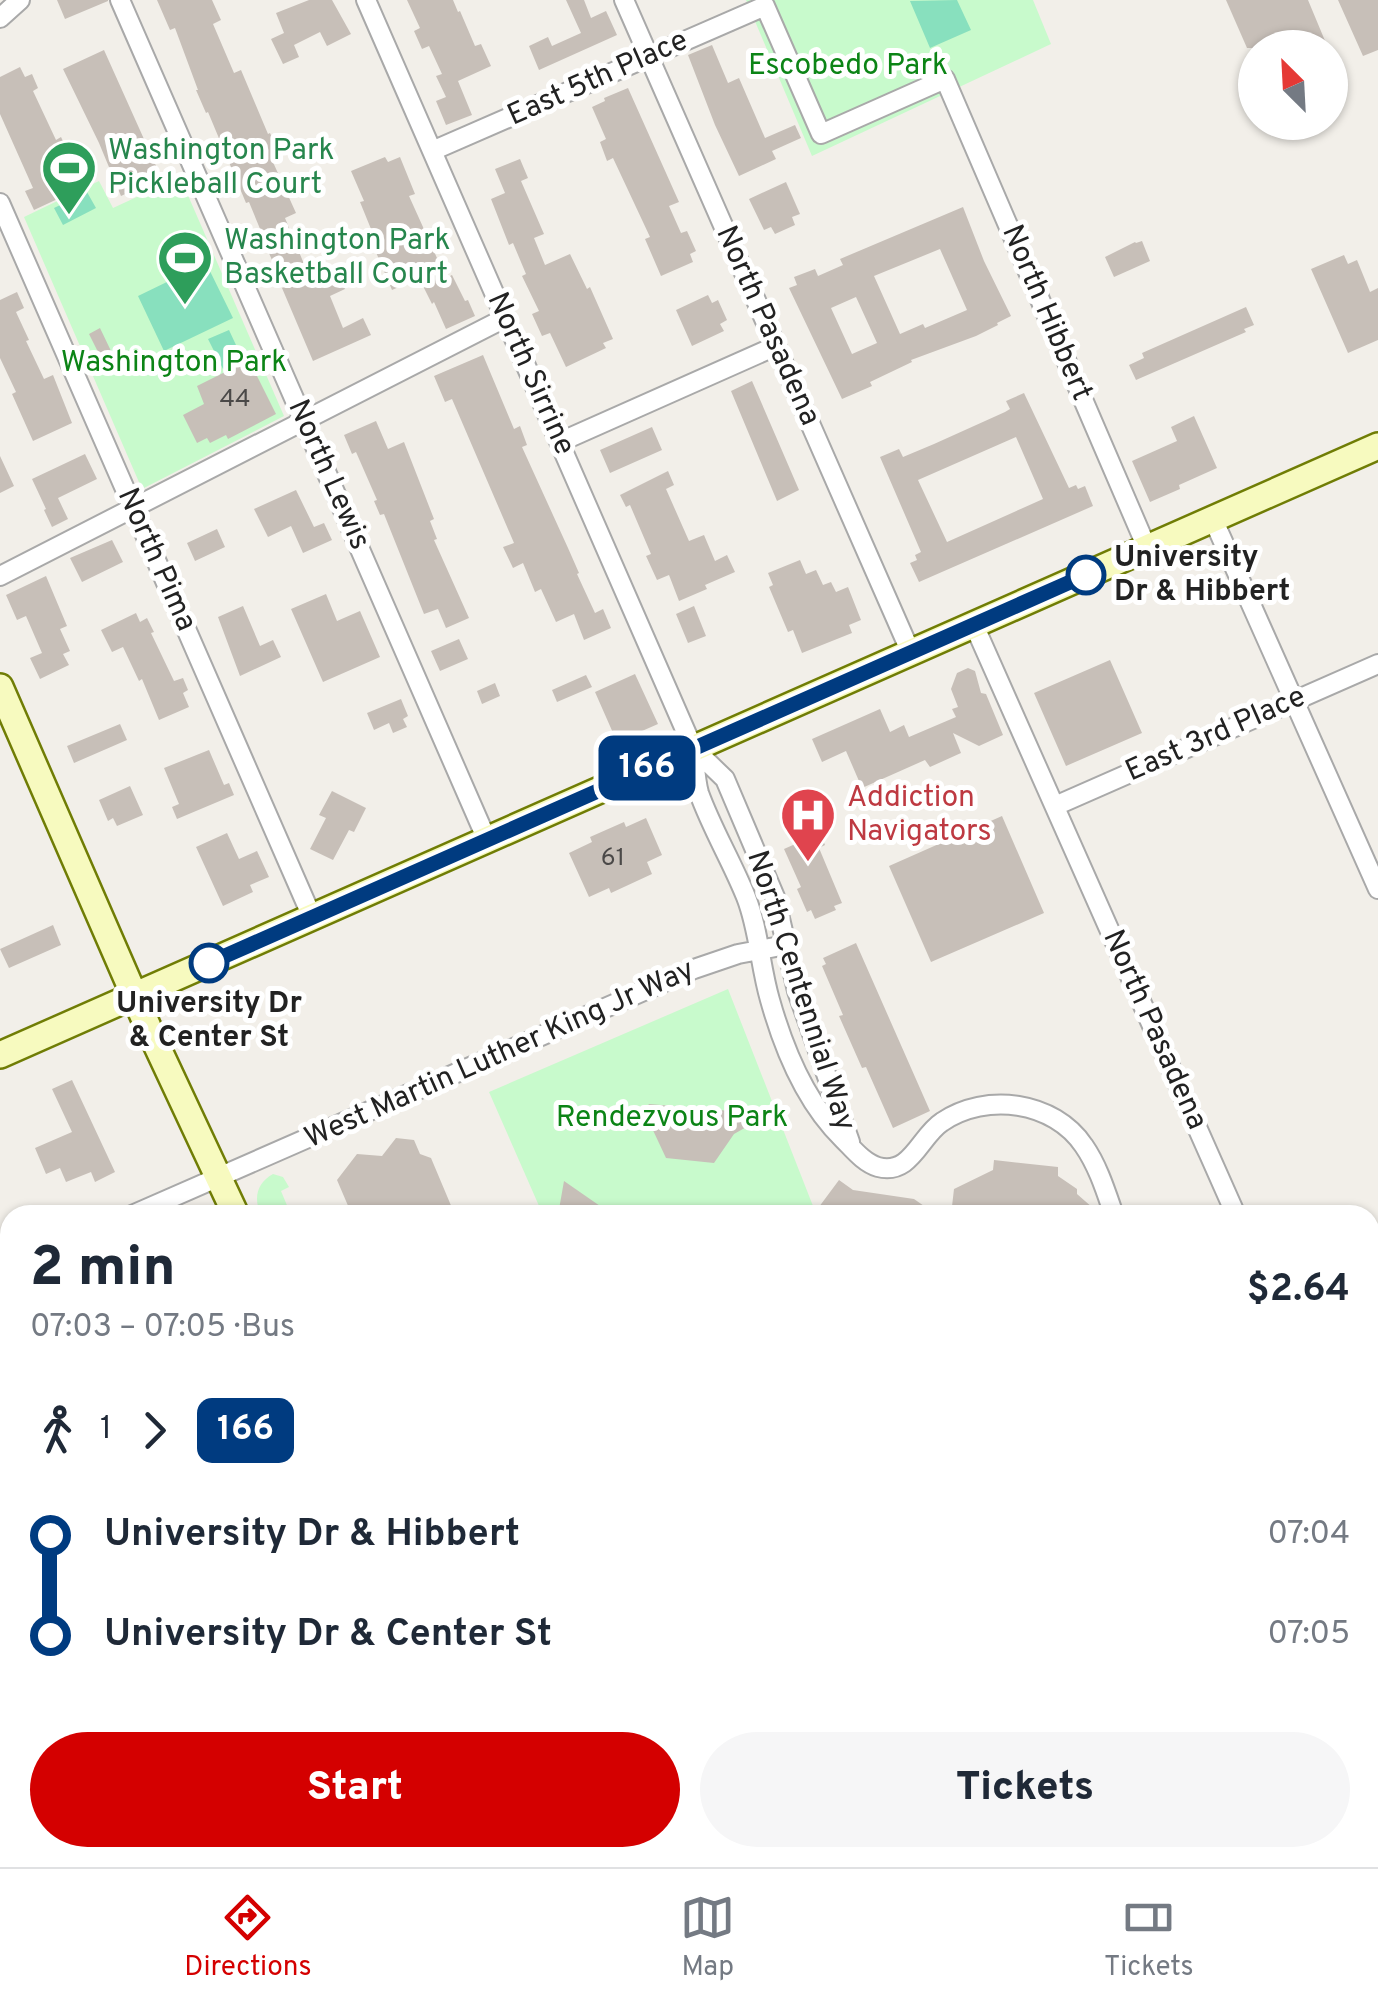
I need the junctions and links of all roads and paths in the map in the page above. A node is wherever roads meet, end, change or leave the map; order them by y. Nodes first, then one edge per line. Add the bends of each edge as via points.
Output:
1 (20, 0) edge
2 (120, 0) edge
3 (366, 0) edge
4 (624, 0) edge
5 (0, 18) edge
6 (648, 57) junction
7 (945, 79) joint
8 (432, 151) junction
9 (0, 203) edge
10 (506, 318) junction
11 (776, 346) junction
12 (304, 421) junction
13 (560, 442) junction
14 (1378, 446) edge
15 (133, 508) junction
16 (1214, 519) junction
17 (1147, 548) junction
18 (0, 576) edge
19 (974, 625) junction
20 (911, 653) junction
21 (1378, 664) edge
22 (0, 687) edge
23 (1295, 700) junction
24 (693, 748) junction
25 (1055, 806) junction
26 (487, 840) junction
27 (1378, 889) edge
28 (312, 917) junction
29 (786, 946) junction
30 (761, 950) junction
31 (135, 996) junction
32 (0, 1056) edge
33 (851, 1148) junction
34 (220, 1178) junction
35 (156, 1205) edge
36 (232, 1205) edge
37 (1111, 1205) edge
38 (1232, 1205) edge

1 - 5 street
2 - 12 street, North Lewis
3 - 8 street, North Sirrine
4 - 6 street, North Pasadena
6 - 7 street, East 5th Place via 764,6 820,134
6 - 8 street, East 5th Place
6 - 11 street, North Pasadena
7 - 17 street, North Hibbert
8 - 10 street, North Sirrine
9 - 15 street, North Pima
10 - 12 street
10 - 13 street, North Sirrine
11 - 13 street
11 - 20 street, North Pasadena
12 - 15 street
12 - 26 street, North Lewis
13 - 24 street, North Sirrine
14 - 16 main road
15 - 18 street
15 - 28 street, North Pima
16 - 17 main road
16 - 23 street
17 - 19 main road
19 - 20 main road
19 - 25 street, North Pasadena
20 - 24 main road
21 - 23 street, East 3rd Place
22 - 31 main road
23 - 25 street, East 3rd Place
23 - 27 street
24 - 26 main road
24 - 29 street, North Centennial Way via 725,779 775,897
24 - 30 street, North Centennial Way via 698,790 746,897
25 - 38 street, North Pasadena
26 - 28 main road
28 - 31 main road
29 - 30 street, West Martin Luther King Jr Way
29 - 33 street, North Centennial Way
30 - 33 street, North Centennial Way via 769,998 801,1081
30 - 34 street, West Martin Luther King Jr Way via 694,969
31 - 32 main road
31 - 34 main road
33 - 37 street, North Centennial Way via 872,1164 899,1166 942,1122 962,1113 1008,1104 1033,1109 1057,1118 1083,1144
34 - 35 street, West Martin Luther King Jr Way
34 - 36 main road

